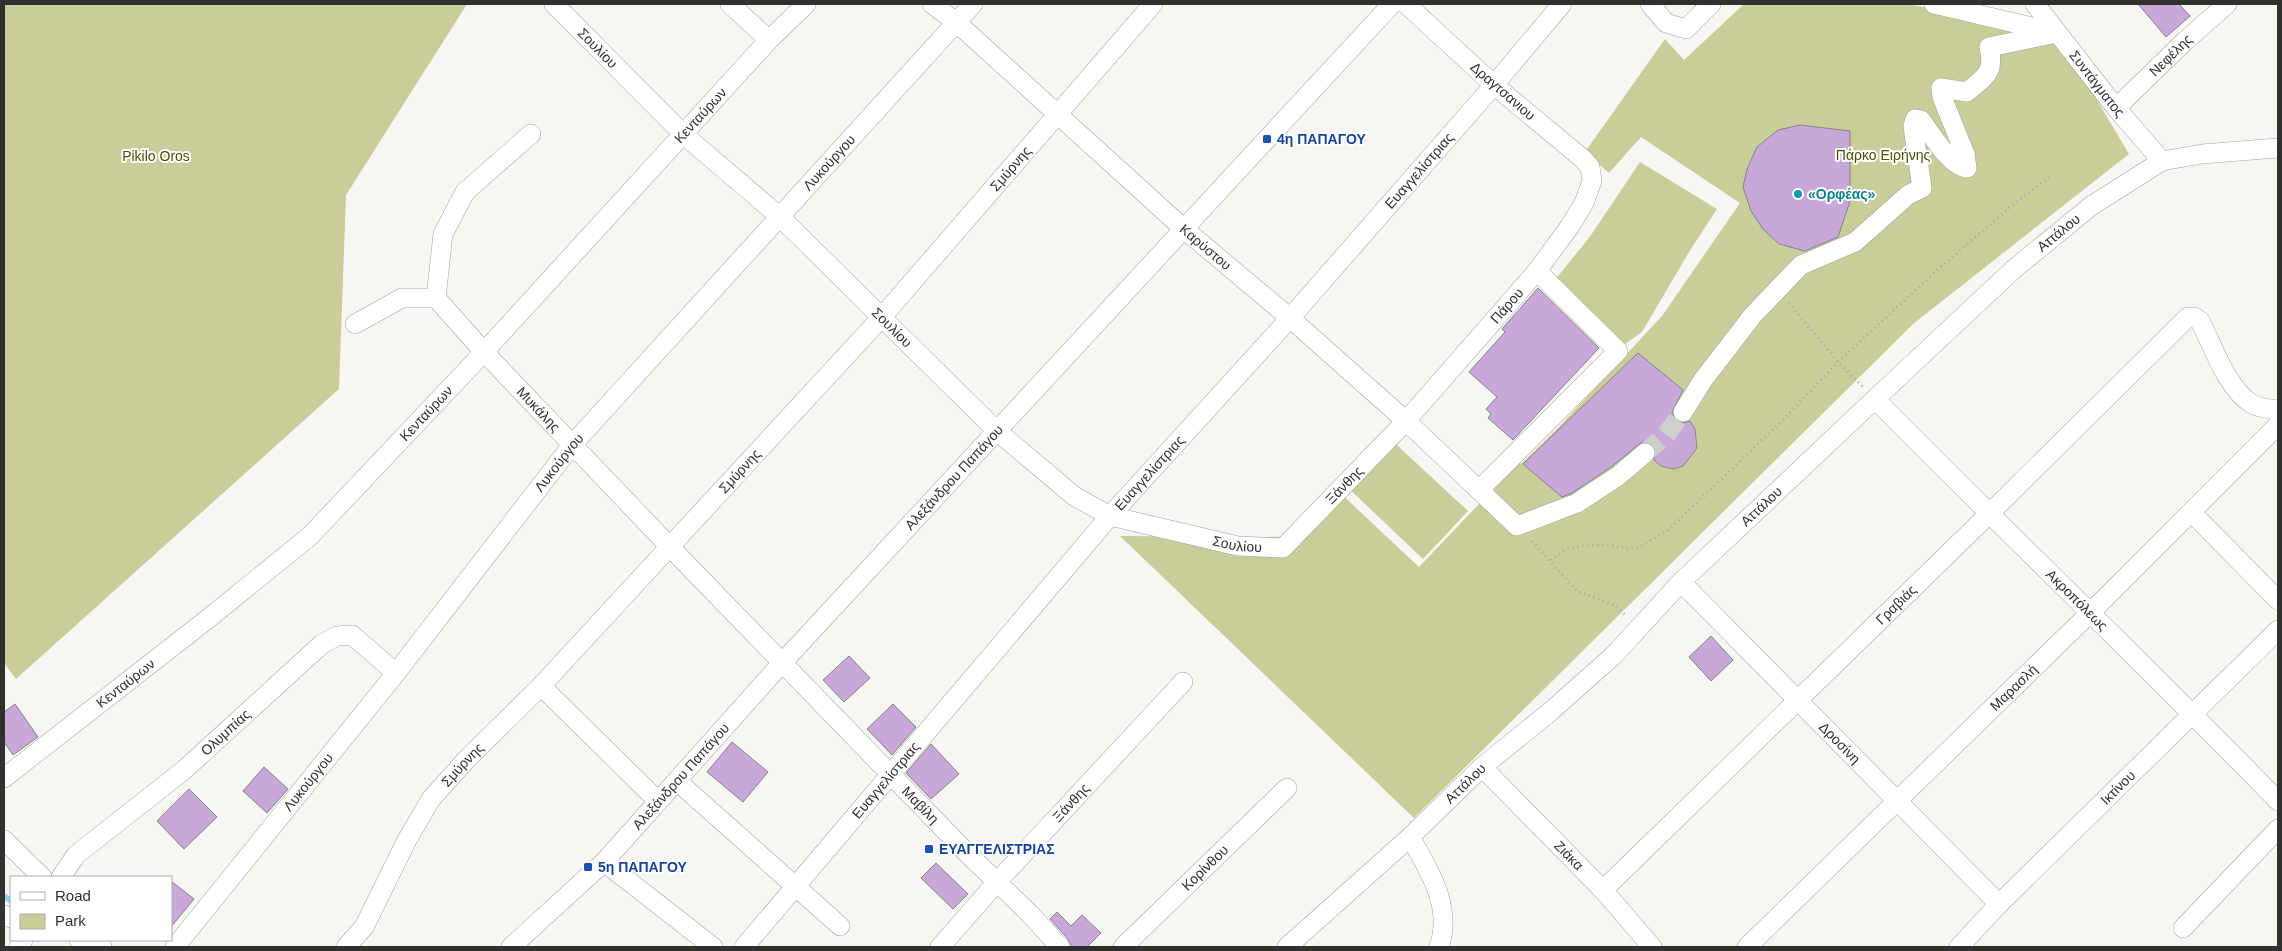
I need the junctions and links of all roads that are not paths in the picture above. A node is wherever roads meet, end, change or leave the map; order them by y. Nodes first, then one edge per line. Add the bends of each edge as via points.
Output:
1 (554, 4) edge
2 (730, 4) edge
3 (806, 4) edge
4 (932, 4) edge
5 (973, 4) edge
6 (1153, 4) edge
7 (1392, 4) edge
8 (1406, 4) edge
9 (1562, 4) edge
10 (1650, 4) edge
11 (1711, 4) edge
12 (1934, 4) edge
13 (2226, 4) edge
14 (2038, 5) edge
15 (956, 22) junction
16 (2057, 33) junction
17 (769, 40) junction
18 (1494, 85) junction
19 (2116, 108) junction
20 (1056, 115) junction
21 (532, 134) dead end
22 (684, 135) junction
23 (2278, 148) edge
24 (2162, 161) junction
25 (1592, 181) joint
26 (779, 216) junction
27 (1184, 229) junction
28 (1537, 271) junction
29 (436, 298) junction
30 (881, 318) junction
31 (1290, 318) junction
32 (355, 324) dead end
33 (484, 352) junction
34 (1874, 399) junction
35 (2278, 410) edge
36 (1683, 412) tunnel mouth
37 (1406, 421) junction
38 (2278, 425) edge
39 (997, 431) junction
40 (572, 445) junction
41 (1645, 453) tunnel mouth
42 (1479, 490) junction
43 (2192, 513) junction
44 (1988, 515) junction
45 (1110, 516) junction
46 (670, 547) junction
47 (1283, 548) joint
48 (1681, 582) junction
49 (2278, 600) edge
50 (2089, 614) junction
51 (2278, 630) edge
52 (782, 663) junction
53 (396, 673) junction
54 (1183, 682) dead end
55 (541, 686) junction
56 (1799, 700) junction
57 (2193, 714) junction
58 (1482, 767) junction
59 (890, 774) junction
60 (4, 778) edge
61 (677, 781) junction
62 (1287, 788) dead end
63 (658, 801) junction
64 (1897, 801) junction
65 (2278, 801) edge
66 (2278, 829) edge
67 (1410, 836) junction
68 (4, 840) edge
69 (604, 862) junction
70 (41, 876) edge
71 (62, 876) edge
72 (997, 882) junction
73 (796, 886) junction
74 (1603, 890) junction
75 (1999, 904) junction
76 (840, 926) dead end
77 (2183, 928) dead end
78 (82, 941) edge
79 (102, 947) edge
80 (175, 947) edge
81 (346, 947) edge
82 (511, 947) edge
83 (713, 947) edge
84 (744, 947) edge
85 (940, 947) edge
86 (1060, 947) edge
87 (1123, 947) edge
88 (1287, 947) edge
89 (1439, 947) edge
90 (1652, 947) edge
91 (1747, 947) edge
92 (1959, 947) edge

1 - 22 street, Σουλίου
2 - 17 street
3 - 17 street, Κενταύρων
4 - 15 street, Καρύστου
5 - 15 street, Λυκούργου
6 - 20 street, Σμύρνης
7 - 27 street, Αλεξάνδρου Παπάγου
8 - 18 street, Δραγτσανιου
9 - 18 street, Ευαγγελίστριας
10 - 11 street via 1666,23 1686,29
12 - 16 street
13 - 19 street, Νεφέλης
14 - 16 street, Συντάγματος
15 - 20 street, Καρύστου
15 - 26 street, Λυκούργου
16 - 19 street, Συντάγματος
16 - 36 street via 1989,46 1992,61 1987,75 1968,92 1941,88 1967,168 1959,167 1921,120 1916,119 1913,126 1922,188 1908,195 1855,242 1801,265 1753,316 1703,380
17 - 22 street, Κενταύρων
18 - 25 street, Δραγτσανιου via 1583,160 1590,167
18 - 31 street, Ευαγγελίστριας
19 - 24 street, Συντάγματος
20 - 27 street, Καρύστου
20 - 30 street, Σμύρνης
21 - 29 street via 465,192 442,234
22 - 26 street, Σουλίου
22 - 33 street, Κενταύρων
23 - 24 street, Αττάλου via 2202,154
24 - 34 street, Αττάλου via 2091,206 2022,262
25 - 28 street, Πάρου via 1570,226
26 - 30 street, Σουλίου
26 - 40 street, Λυκούργου
27 - 31 street, Καρύστου
27 - 39 street, Αλεξάνδρου Παπάγου
28 - 37 street, Πάρου
28 - 42 street via 1618,351
29 - 32 street via 402,298
29 - 33 street, Μυκάλης
30 - 39 street, Σουλίου
30 - 46 street, Σμύρνης
31 - 37 street, Καρύστου
31 - 45 street, Ευαγγελίστριας
33 - 40 street, Μυκάλης
33 - 60 street, Κενταύρων via 310,536
34 - 44 street, Ακροπόλεως
34 - 48 street, Αττάλου
35 - 44 street, Γραβιάς via 2253,405 2239,393 2200,321 2188,317
37 - 42 street, Καρύστου
37 - 47 street, Ξάνθης
38 - 43 street, Μαρασλή
39 - 45 street, Σουλίου via 1074,496
39 - 52 street, Αλεξάνδρου Παπάγου
40 - 46 street, Μυκάλης
40 - 53 street, Λυκούργου
41 - 42 street, Καρύστου via 1618,476 1577,503 1517,526
43 - 49 street
43 - 50 street, Μαρασλή
44 - 50 street, Ακροπόλεως
44 - 56 street, Γραβιάς
45 - 47 street, Σουλίου via 1238,546
45 - 59 street, Ευαγγελίστριας
46 - 52 street, Μυκάλης
46 - 55 street, Σμύρνης
48 - 56 street, Δροσίνη
48 - 58 street, Αττάλου via 1639,629 1583,683
50 - 57 street, Ακροπόλεως
50 - 64 street, Μαρασλή
51 - 57 street, Ικτίνου
52 - 59 street, Μαβίλη
52 - 61 street, Αλεξάνδρου Παπάγου
53 - 71 street, Ολυμπίας via 352,635 337,636 322,644 184,770 76,855
53 - 80 street, Λυκούργου
54 - 72 street, Ξάνθης
55 - 63 street
55 - 81 street, Σμύρνης via 431,799 364,927
56 - 64 street, Δροσίνη
56 - 74 street, Γραβιάς
57 - 65 street, Ακροπόλεως
57 - 75 street, Ικτίνου
58 - 67 street, Αττάλου
58 - 74 street, Ζιάκα
59 - 72 street, Μαβίλη
59 - 73 street, Ευαγγελίστριας
61 - 63 street, Αλεξάνδρου Παπάγου
61 - 73 street
62 - 87 street, Κορίνθου
63 - 69 street, Αλεξάνδρου Παπάγου
64 - 75 street, Δροσίνη
64 - 91 street, Μαρασλή
66 - 77 street
67 - 88 street, Αττάλου
67 - 89 street via 1440,898 1444,920
68 - 70 street
69 - 82 street, Αλεξάνδρου Παπάγου
69 - 83 street
72 - 85 street, Ξάνθης
72 - 86 street, Μαβίλη
73 - 76 street
73 - 84 street, Ευαγγελίστριας
74 - 90 street, Ζιάκα
75 - 92 street, Ικτίνου
78 - 79 street

